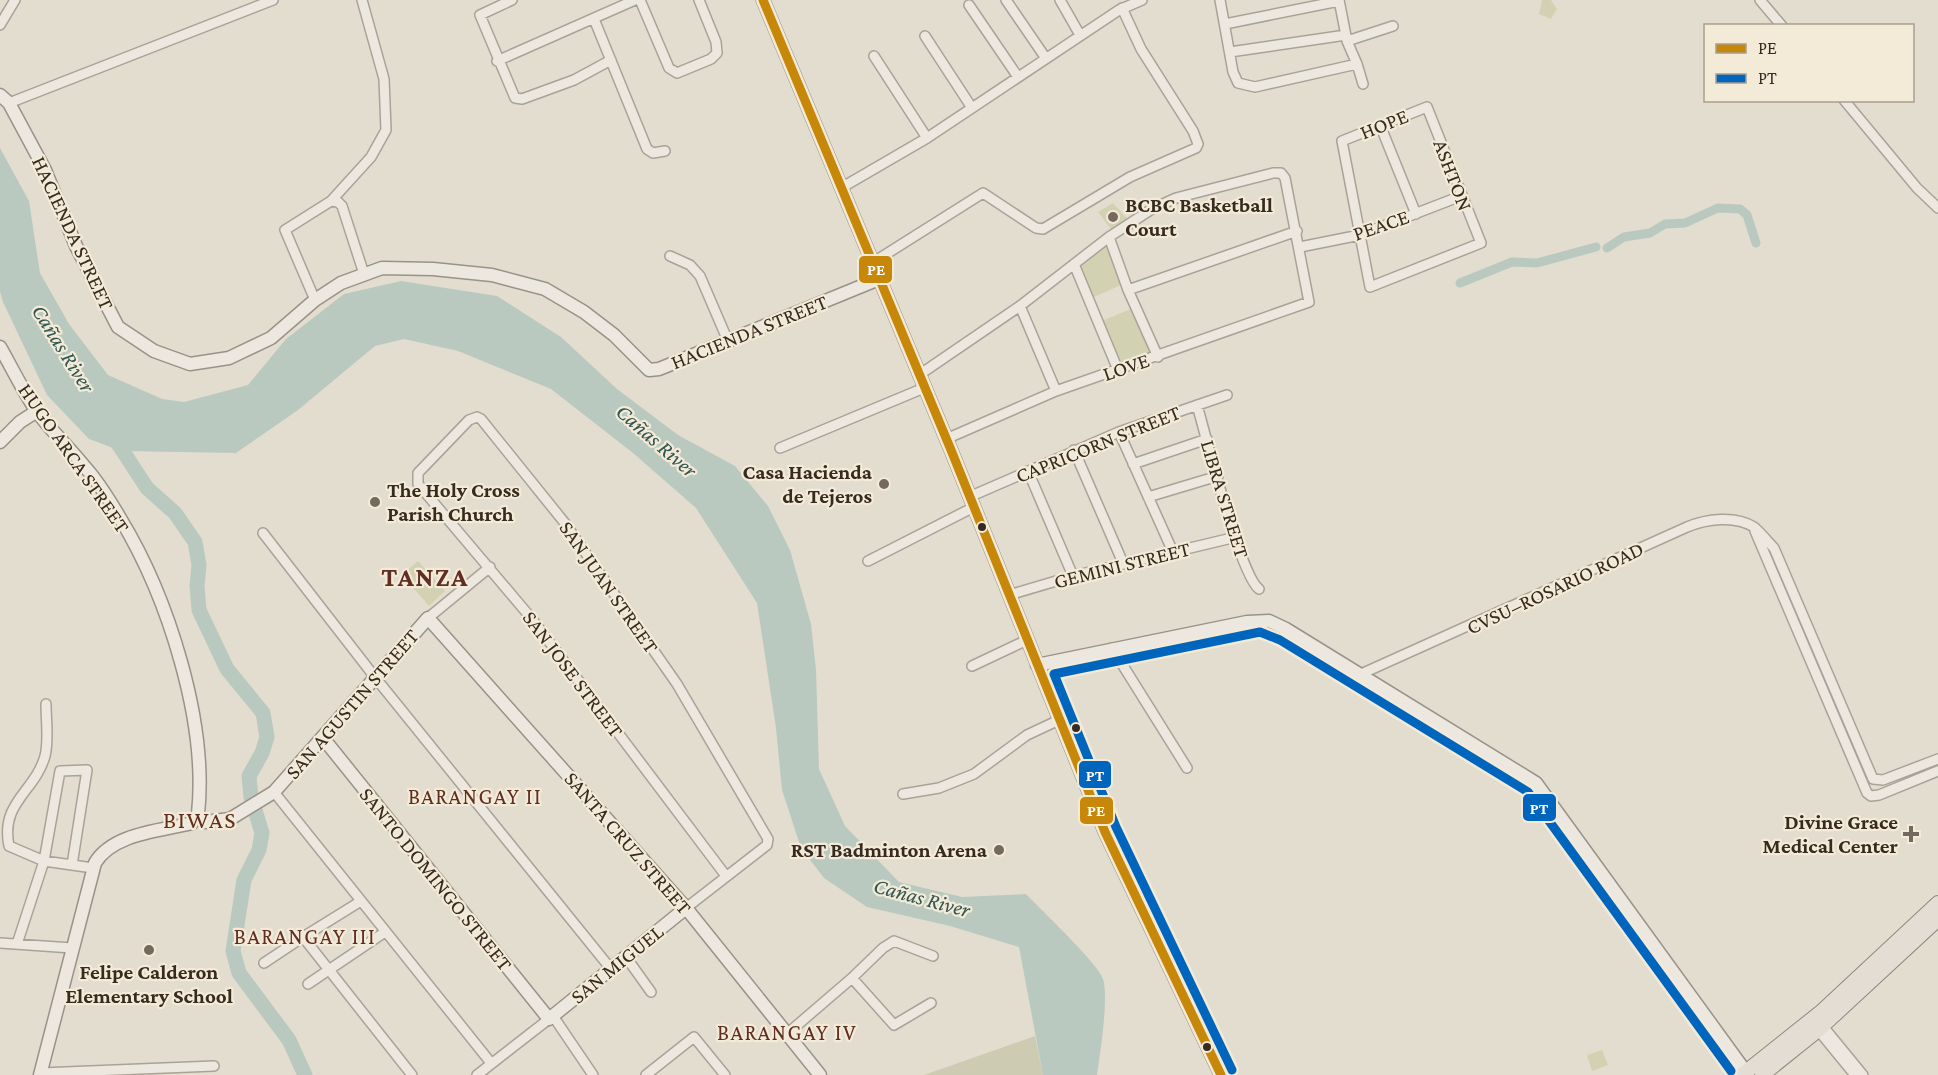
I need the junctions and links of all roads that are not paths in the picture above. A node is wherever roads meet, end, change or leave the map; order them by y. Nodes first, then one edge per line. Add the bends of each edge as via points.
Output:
1 (15, 0) edge
2 (273, 0) edge
3 (362, 0) edge
4 (512, 0) edge
5 (635, 0) edge
6 (640, 0) edge
7 (699, 0) edge
8 (763, 0) edge
9 (1006, 0) edge
10 (1060, 0) edge
11 (1114, 0) edge
12 (1142, 0) edge
13 (1220, 0) edge
14 (1760, 0) edge
15 (1339, 1) edge
16 (969, 5) dead end
17 (1121, 9) junction
18 (594, 19) junction
19 (1225, 24) junction
20 (1780, 24) edge
21 (0, 25) edge
22 (1393, 26) dead end
23 (1080, 35) junction
24 (925, 36) dead end
25 (1347, 38) junction
26 (1230, 52) junction
27 (874, 56) dead end
28 (1045, 57) junction
29 (611, 60) junction
30 (497, 61) junction
31 (1357, 64) junction
32 (1018, 77) junction
33 (1363, 84) dead end
34 (4, 99) edge
35 (1846, 102) edge
36 (1427, 107) joint
37 (972, 108) junction
38 (1380, 124) junction
39 (927, 138) junction
40 (665, 150) dead end
41 (842, 188) junction
42 (1461, 196) junction
43 (331, 201) junction
44 (1938, 208) edge
45 (1416, 214) junction
46 (1297, 231) junction
47 (1359, 235) junction
48 (1109, 237) junction
49 (1300, 247) junction
50 (669, 256) dead end
51 (872, 263) junction
52 (1074, 264) junction
53 (364, 274) junction
54 (879, 279) junction
55 (1128, 290) junction
56 (315, 300) junction
57 (1020, 306) junction
58 (728, 341) junction
59 (0, 347) edge
60 (1158, 357) junction
61 (1118, 370) junction
62 (919, 375) junction
63 (924, 388) junction
64 (1056, 390) junction
65 (1227, 395) dead end
66 (1197, 405) junction
67 (37, 411) junction
68 (1119, 432) junction
69 (946, 439) junction
70 (1207, 439) junction
71 (0, 442) edge
72 (780, 448) dead end
73 (1074, 450) junction
74 (1133, 464) junction
75 (1028, 471) junction
76 (416, 476) joint
77 (1218, 476) junction
78 (1148, 497) junction
79 (971, 502) junction
80 (1753, 526) junction
81 (263, 533) dead end
82 (1236, 537) junction
83 (1173, 552) junction
84 (868, 561) dead end
85 (1123, 563) junction
86 (490, 567) junction
87 (1073, 576) junction
88 (1259, 589) dead end
89 (1009, 595) junction
90 (428, 618) junction
91 (1027, 640) junction
92 (1112, 648) junction
93 (1037, 665) junction
94 (972, 666) dead end
95 (1361, 674) junction
96 (374, 676) junction
97 (46, 704) dead end
98 (1059, 720) junction
99 (323, 738) junction
100 (1938, 759) edge
101 (1187, 768) dead end
102 (1938, 771) edge
103 (274, 792) junction
104 (903, 794) dead end
105 (198, 820) junction
106 (769, 842) joint
107 (44, 861) junction
108 (72, 865) junction
109 (93, 868) junction
110 (726, 876) junction
111 (361, 901) junction
112 (1938, 903) edge
113 (686, 908) junction
114 (1938, 919) edge
115 (385, 932) junction
116 (303, 937) junction
117 (0, 943) edge
118 (17, 944) junction
119 (72, 948) junction
120 (933, 956) dead end
121 (626, 957) junction
122 (264, 963) dead end
123 (611, 969) junction
124 (328, 970) junction
125 (852, 978) junction
126 (308, 984) dead end
127 (651, 992) dead end
128 (931, 1003) dead end
129 (551, 1017) junction
130 (1820, 1027) junction
131 (788, 1033) junction
132 (491, 1063) junction
133 (214, 1066) dead end
134 (160, 1072) edge
135 (40, 1074) edge
136 (1745, 1074) edge
137 (412, 1075) edge
138 (477, 1075) edge
139 (593, 1075) edge
140 (646, 1075) edge
141 (725, 1075) edge
142 (820, 1075) edge
143 (1221, 1075) edge
144 (1762, 1075) edge
145 (1855, 1075) edge
146 (1863, 1075) edge

1 - 21 street
2 - 34 street
3 - 43 street via 384,79 386,130 371,157
4 - 30 street via 480,15
5 - 18 street
6 - 7 street via 669,68 677,73 711,60 717,53
8 - 41 main road
9 - 28 street
10 - 23 street
11 - 17 street
12 - 17 street
13 - 19 street
14 - 20 street
15 - 19 street
15 - 25 street
16 - 32 street
17 - 23 street
17 - 51 street via 1141,49 1193,131 1196,148 1130,177 1043,229 983,193
18 - 29 street
18 - 30 street
19 - 26 street
22 - 25 street
23 - 28 street
24 - 37 street
25 - 26 street
25 - 31 street
26 - 31 street via 1238,83 1255,87
27 - 39 street
28 - 32 street
29 - 30 street via 574,80 518,100
29 - 40 street via 647,149 653,153
31 - 33 street
32 - 37 street
34 - 56 main road, HACIENDA STREET via 45,170 76,246 118,327 154,351 190,364 229,358 271,338
35 - 44 street
36 - 38 street, HOPE
36 - 42 street, ASHTON
37 - 39 street
38 - 45 street
38 - 47 street, HOPE via 1342,141
39 - 41 street
41 - 51 main road
42 - 45 street, PEACE
42 - 47 street, ASHTON via 1480,243 1370,287
43 - 53 street via 342,206
43 - 56 street via 285,230
45 - 47 street, PEACE
46 - 48 street via 1285,178 1281,173 1273,173 1176,198
46 - 49 street
46 - 55 street
47 - 49 street, PEACE
48 - 52 street
48 - 55 street
49 - 60 street, LOVE via 1309,302
50 - 58 street via 690,265 700,276
51 - 54 main road
52 - 57 street
52 - 61 street
53 - 56 main road, HACIENDA STREET
53 - 58 main road, HACIENDA STREET via 382,268 433,269 492,275 545,289 614,335 649,370
54 - 58 main road, HACIENDA STREET
54 - 62 main road
55 - 60 street
57 - 62 street
57 - 64 street
59 - 67 main road, HUGO ARCA STREET
60 - 61 street, LOVE
61 - 64 street, LOVE
62 - 63 main road
63 - 69 main road
63 - 72 street
64 - 69 street, LOVE
65 - 66 street, CAPRICORN STREET
66 - 68 street, CAPRICORN STREET
66 - 70 street, LIBRA STREET
67 - 71 main road
67 - 105 main road, HUGO ARCA STREET via 86,468 121,519 165,615 192,705
68 - 73 street, CAPRICORN STREET
68 - 74 street
69 - 79 main road
70 - 74 street
70 - 77 street, LIBRA STREET
73 - 75 street, CAPRICORN STREET
73 - 85 street
74 - 78 street
75 - 79 street, CAPRICORN STREET
75 - 87 street
76 - 86 street, SAN JOSE STREET via 419,486
76 - 106 street, SAN JUAN STREET via 469,420 481,419 564,522 677,684
77 - 78 street
77 - 82 street, LIBRA STREET
78 - 83 street
79 - 84 street, CAPRICORN STREET
79 - 89 main road
80 - 95 street, CVSU–ROSARIO ROAD via 1720,520 1694,524
80 - 100 street via 1774,548 1873,779 1881,781
80 - 102 street via 1867,793 1879,795
81 - 96 street
82 - 83 street, GEMINI STREET
82 - 88 street, LIBRA STREET via 1252,582
83 - 85 street, GEMINI STREET
85 - 87 street, GEMINI STREET
86 - 90 street, SAN AGUSTIN STREET
86 - 110 street, SAN JOSE STREET
87 - 89 street, GEMINI STREET
89 - 91 main road
90 - 96 main road, SAN AGUSTIN STREET
90 - 113 main road, SANTA CRUZ STREET
91 - 93 main road
91 - 94 street
92 - 93 main road
92 - 95 main road via 1269,621
92 - 101 street
93 - 98 main road
95 - 136 main road via 1536,783
96 - 99 main road, SAN AGUSTIN STREET
96 - 123 street
97 - 107 street via 45,755 36,774 6,807 4,836 9,846
98 - 104 street via 1027,735 974,774 939,788
98 - 143 main road via 1105,832
99 - 103 main road, SAN AGUSTIN STREET
99 - 129 main road, SANTO DOMINGO STREET
103 - 105 main road, SAN AGUSTIN STREET via 223,822
103 - 111 street
105 - 109 main road, SAN AGUSTIN STREET via 118,843 100,855
106 - 110 street, SAN MIGUEL
107 - 108 street
107 - 108 street via 60,771 87,770
107 - 118 street
108 - 109 street
109 - 119 main road, SAN AGUSTIN STREET
110 - 113 street, SAN MIGUEL
111 - 115 street
111 - 116 street
112 - 136 main road via 1821,1012
113 - 121 main road, SAN MIGUEL
113 - 131 main road, SANTA CRUZ STREET
114 - 130 main road
115 - 124 street
115 - 132 street
116 - 122 street
116 - 124 street
117 - 118 street
118 - 119 street
119 - 135 main road, SAN AGUSTIN STREET
120 - 125 street via 894,941
121 - 123 main road, SAN MIGUEL
121 - 127 street
123 - 129 main road, SAN MIGUEL
124 - 126 street
124 - 137 street
125 - 128 street via 894,1025
125 - 131 street
129 - 132 street
129 - 139 street
130 - 144 main road
130 - 145 street
130 - 146 street
131 - 142 main road, SANTA CRUZ STREET
132 - 138 street
133 - 134 street
134 - 135 street
140 - 141 street via 694,1037

